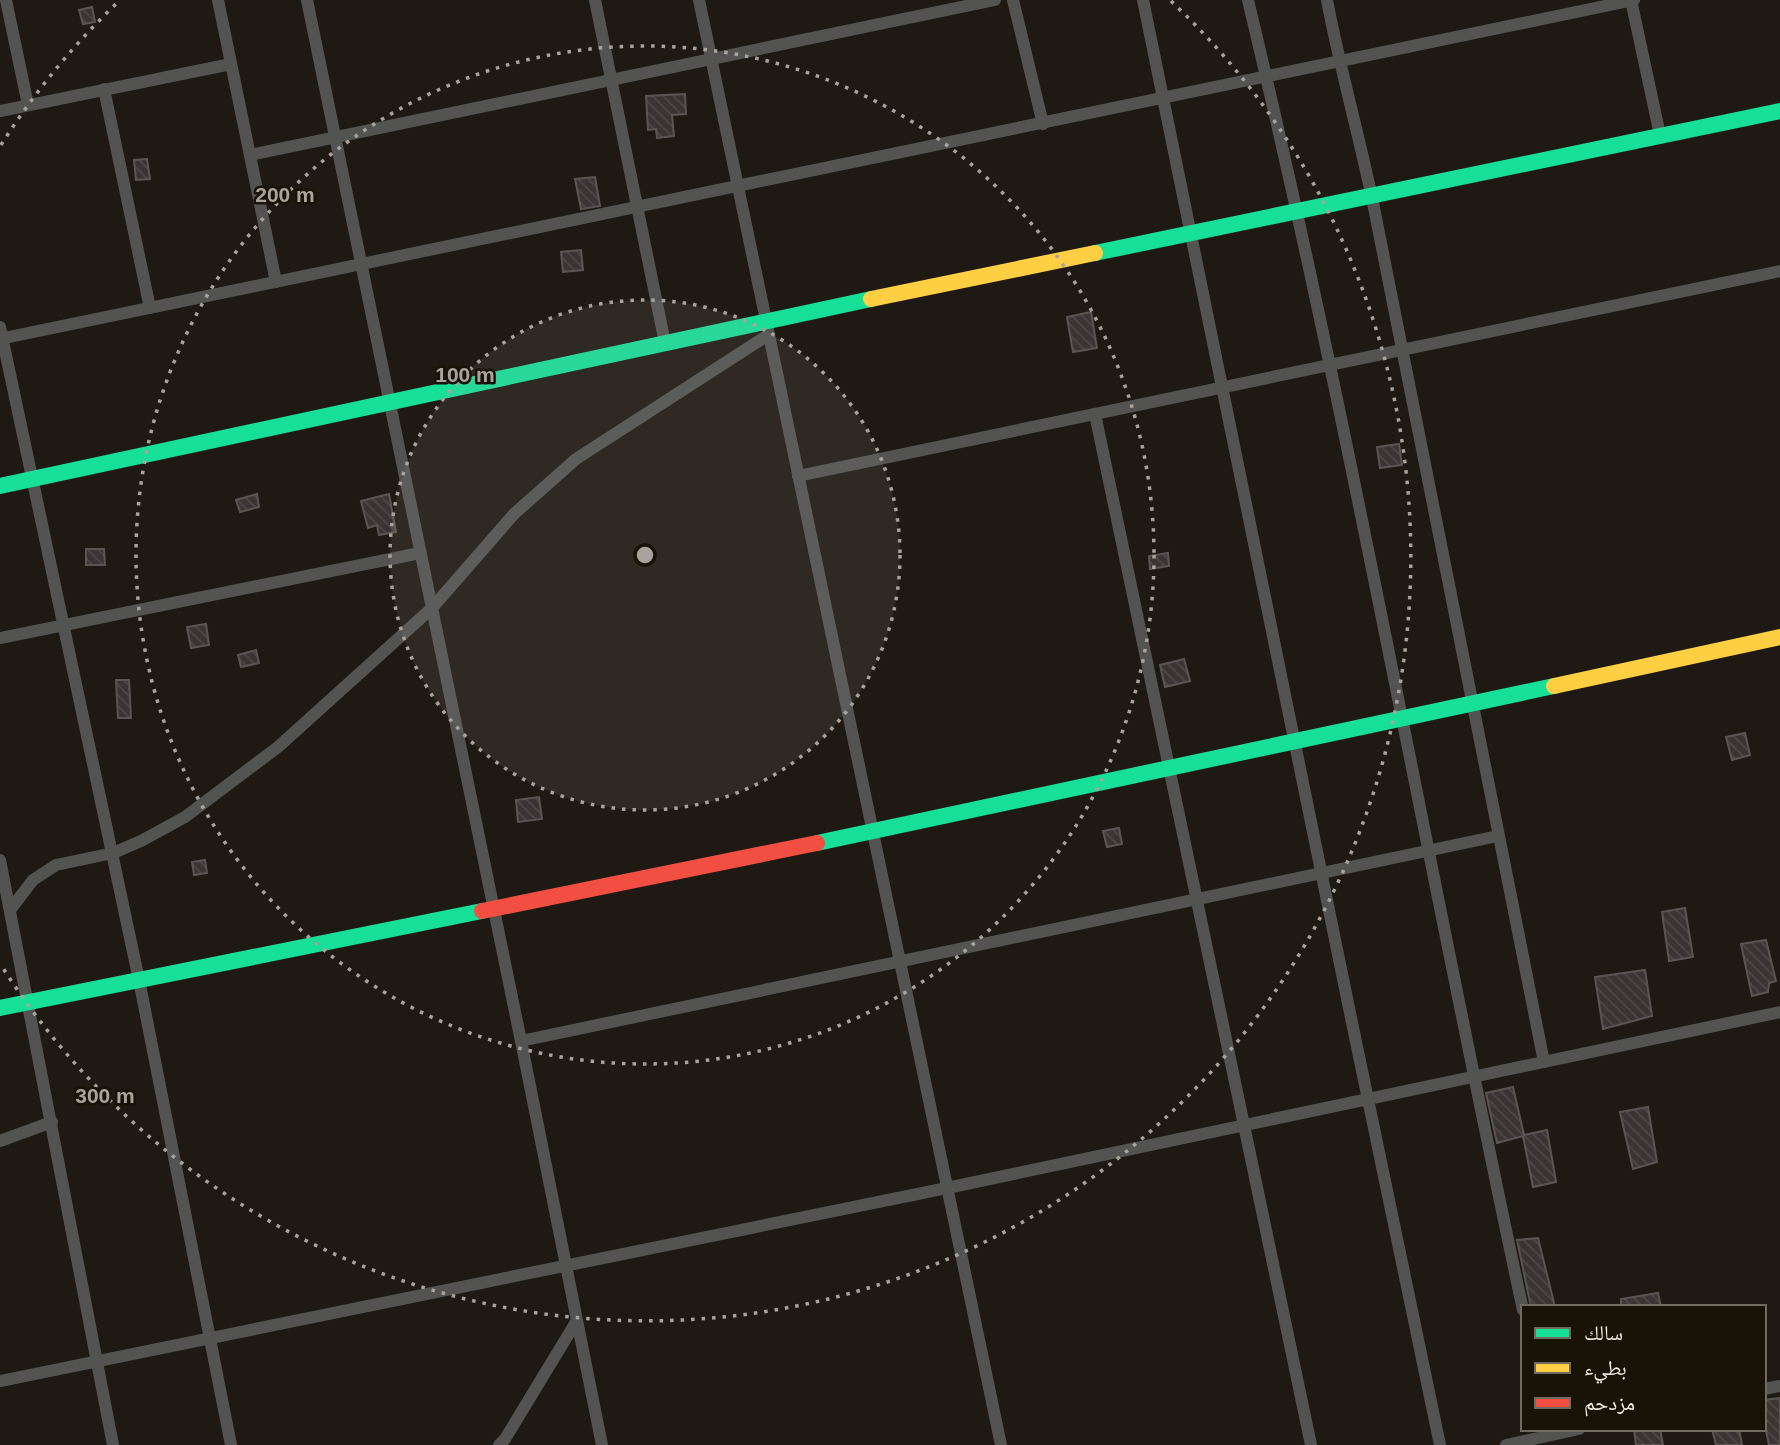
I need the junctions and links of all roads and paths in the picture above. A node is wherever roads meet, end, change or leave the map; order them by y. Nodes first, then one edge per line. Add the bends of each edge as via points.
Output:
1 (6, 0) edge
2 (218, 0) edge
3 (307, 0) edge
4 (595, 0) edge
5 (699, 0) edge
6 (995, 0) edge
7 (1013, 0) edge
8 (1143, 0) edge
9 (1248, 0) edge
10 (1328, 0) edge
11 (1632, 0) edge
12 (711, 59) junction
13 (1339, 62) junction
14 (231, 64) junction
15 (1266, 76) junction
16 (612, 80) junction
17 (104, 89) junction
18 (1163, 98) junction
19 (28, 105) junction
20 (0, 111) edge
21 (1780, 111) edge
22 (1043, 124) junction
23 (1660, 135) junction
24 (335, 137) junction
25 (250, 155) junction
26 (737, 187) junction
27 (1372, 195) junction
28 (638, 208) junction
29 (1296, 211) junction
30 (1191, 232) junction
31 (362, 264) junction
32 (1780, 271) edge
33 (276, 282) junction
34 (150, 308) junction
35 (767, 328) junction
36 (1, 335) edge
37 (665, 343) junction
38 (1402, 350) junction
39 (1328, 366) junction
40 (1224, 387) junction
41 (389, 404) junction
42 (1095, 414) junction
43 (798, 475) junction
44 (33, 479) junction
45 (0, 486) edge
46 (420, 553) junction
47 (432, 608) junction
48 (62, 625) junction
49 (1780, 637) edge
50 (0, 638) edge
51 (1471, 703) junction
52 (1403, 717) junction
53 (1296, 741) junction
54 (1168, 768) junction
55 (874, 831) junction
56 (1498, 836) junction
57 (1428, 850) junction
58 (113, 853) junction
59 (0, 860) edge
60 (1322, 873) junction
61 (1197, 900) junction
62 (494, 909) junction
63 (10, 910) junction
64 (901, 960) junction
65 (139, 980) junction
66 (29, 1002) junction
67 (0, 1009) edge
68 (1780, 1012) edge
69 (521, 1041) junction
70 (1544, 1062) junction
71 (1473, 1077) junction
72 (1366, 1099) junction
73 (52, 1122) junction
74 (1246, 1124) junction
75 (0, 1141) edge
76 (947, 1188) junction
77 (564, 1266) junction
78 (1522, 1305) edge
79 (576, 1322) junction
80 (209, 1339) junction
81 (98, 1361) junction
82 (0, 1381) edge
83 (1572, 1431) edge
84 (1550, 1437) edge
85 (113, 1445) edge
86 (231, 1445) edge
87 (499, 1445) edge
88 (601, 1445) edge
89 (1001, 1445) edge
90 (1311, 1445) edge
91 (1440, 1445) edge
92 (1506, 1445) edge

1 - 19 street
2 - 14 street
3 - 24 street
4 - 16 street
5 - 12 street
6 - 12 street
7 - 22 street
8 - 18 street
9 - 15 street
10 - 13 street
11 - 13 street
11 - 23 street
12 - 16 street
12 - 26 street
13 - 15 street
13 - 27 street
14 - 17 street
14 - 25 street
15 - 18 street
15 - 29 street
16 - 24 street
16 - 28 street
17 - 19 street
17 - 34 street
18 - 22 street
18 - 30 street
19 - 20 street
21 - 23 street
22 - 26 street
23 - 27 street
24 - 25 street
24 - 31 street
25 - 33 street
26 - 28 street
26 - 35 street
27 - 29 street
27 - 38 street
28 - 31 street
28 - 37 street
29 - 30 street
29 - 39 street
30 - 35 street
30 - 40 street
31 - 33 street
31 - 41 street
32 - 38 street
33 - 34 street
34 - 36 street
35 - 37 street
35 - 43 street
35 - 47 street via 576,460 514,514
36 - 44 street
37 - 41 street
38 - 39 street
38 - 51 street
39 - 40 street
39 - 52 street
40 - 42 street
40 - 53 street
41 - 44 street
41 - 46 street
42 - 43 street
42 - 54 street
43 - 55 street
44 - 45 street
44 - 48 street
46 - 47 street
46 - 48 street
47 - 58 street via 278,747 185,817
47 - 62 street
48 - 50 street
48 - 58 street
49 - 51 street
51 - 52 street
51 - 56 street
52 - 53 street
52 - 57 street
53 - 54 street
53 - 60 street
54 - 55 street
54 - 61 street
55 - 62 street
55 - 64 street
56 - 57 street
56 - 70 street
57 - 60 street
57 - 71 street
58 - 63 street via 55,865 33,880
58 - 65 street
59 - 63 street
60 - 61 street
60 - 72 street
61 - 64 street
61 - 74 street
62 - 65 street
62 - 69 street
63 - 66 street
64 - 69 street
64 - 76 street
65 - 66 street
65 - 80 street
66 - 67 street
66 - 73 street
68 - 70 street
69 - 77 street
70 - 71 street
71 - 72 street
71 - 78 street
72 - 74 street
72 - 91 street
73 - 75 street
73 - 81 street
74 - 76 street
74 - 90 street
76 - 77 street
76 - 89 street
77 - 79 street
77 - 80 street
79 - 87 street
79 - 88 street
80 - 81 street
80 - 86 street
81 - 82 street
81 - 85 street
83 - 84 street
84 - 92 street

